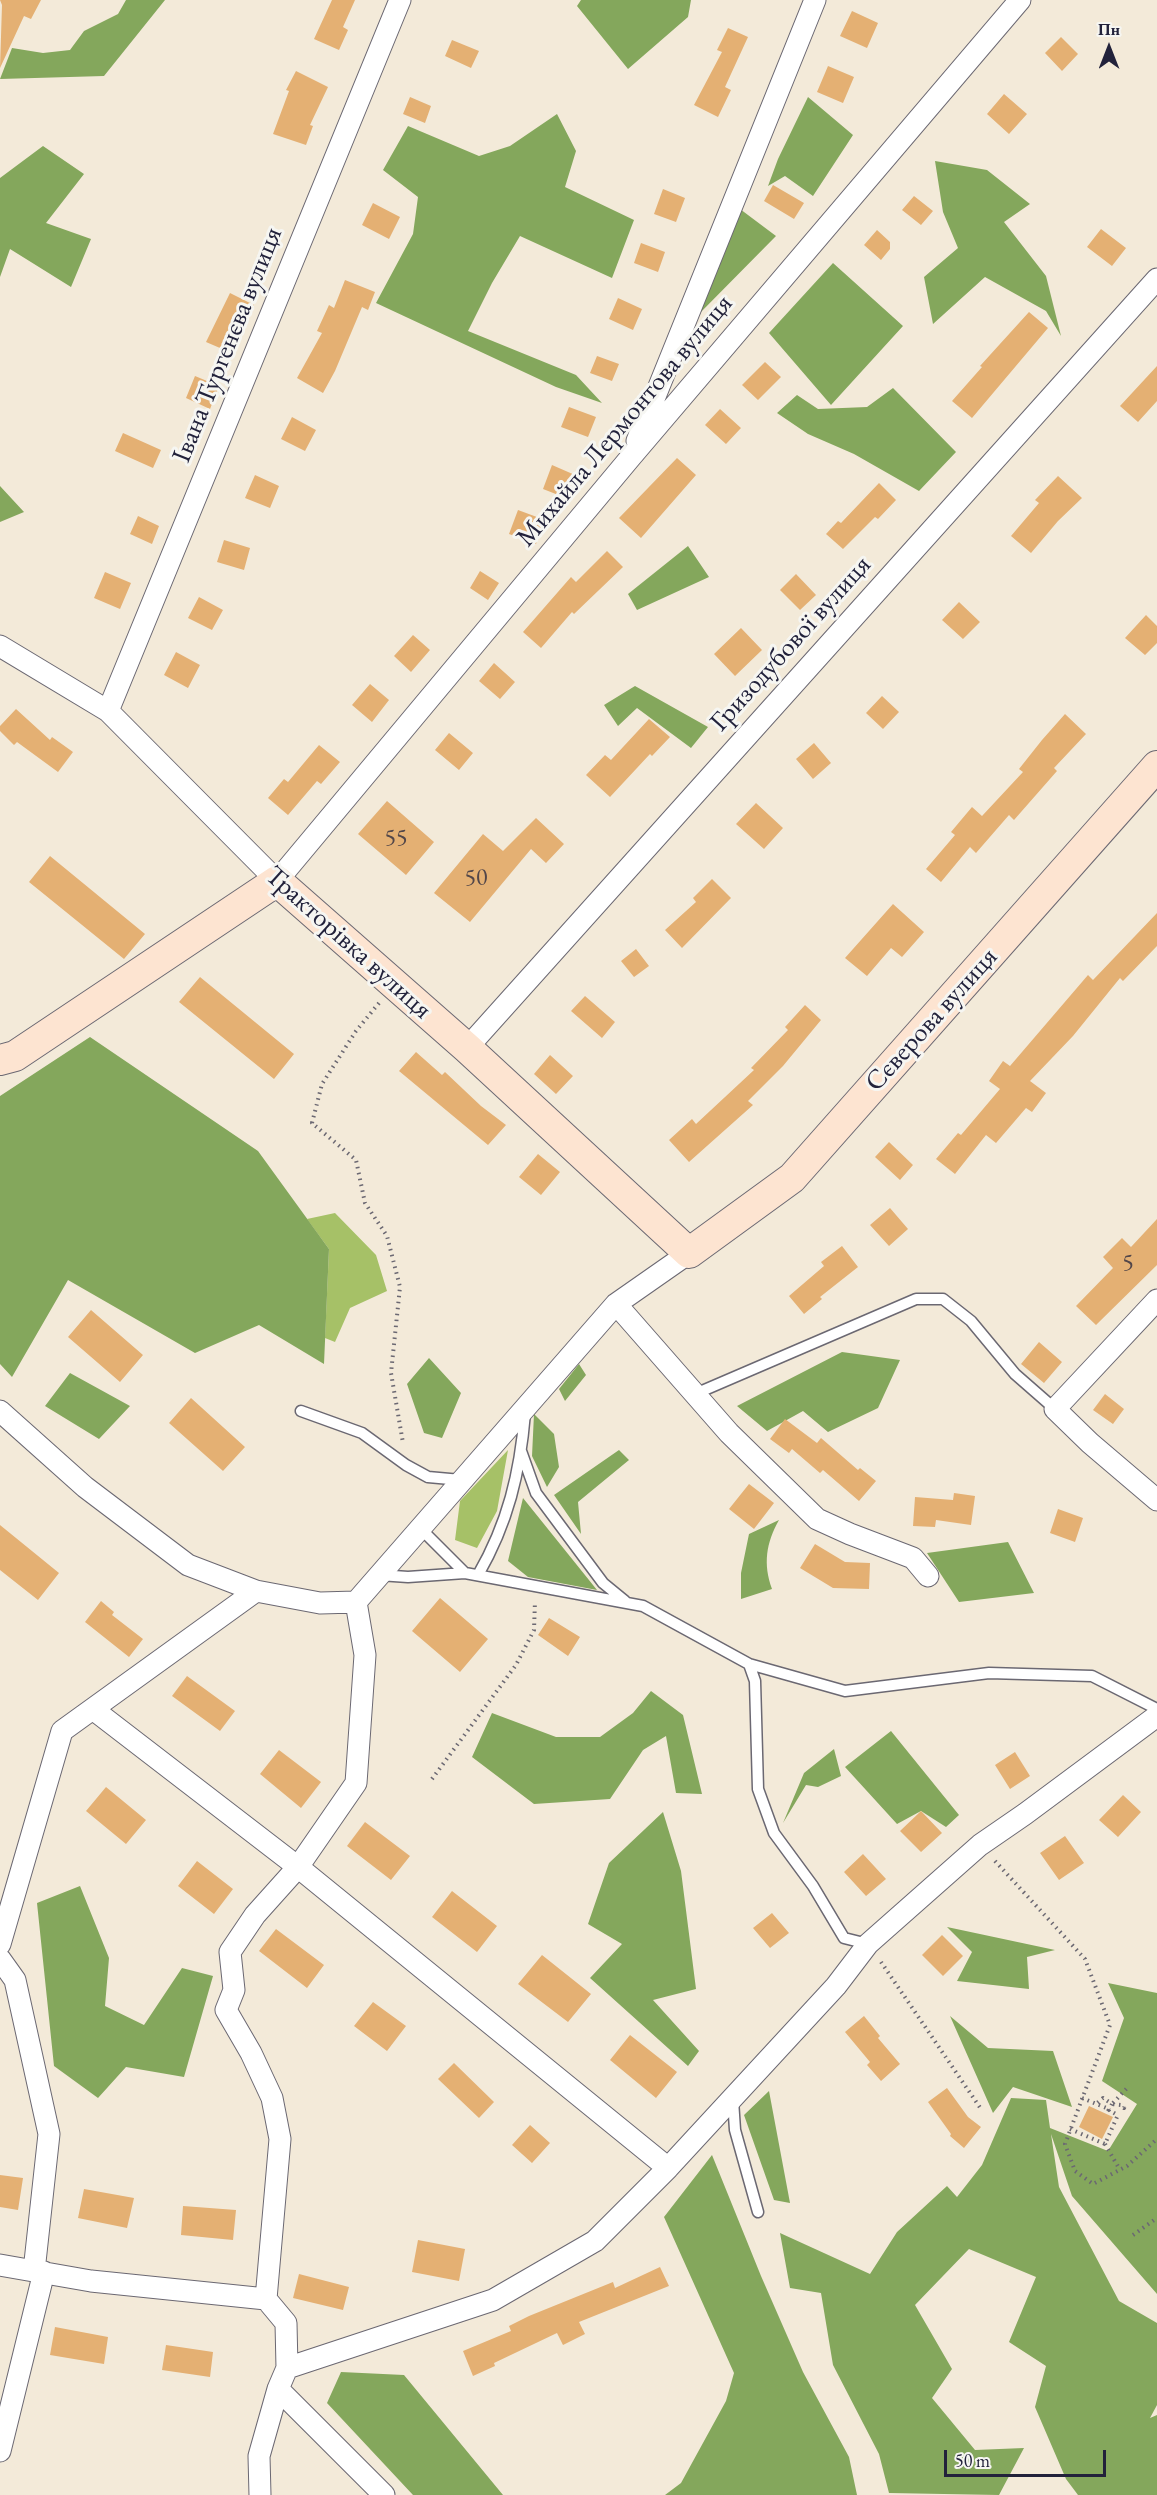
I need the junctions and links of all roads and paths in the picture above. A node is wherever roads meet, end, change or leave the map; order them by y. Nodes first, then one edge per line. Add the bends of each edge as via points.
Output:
1 (400, 0) edge
2 (815, 0) edge
3 (1020, 0) edge
4 (1157, 279) edge
5 (630, 458) junction
6 (0, 646) edge
7 (108, 711) junction
8 (1157, 766) edge
9 (277, 882) junction
10 (395, 985) junction
11 (467, 1048) junction
12 (0, 1060) edge
13 (688, 1253) junction
14 (1157, 1300) edge
15 (616, 1304) junction
16 (695, 1394) junction
17 (526, 1407) junction
18 (1055, 1409) junction
19 (0, 1411) edge
20 (301, 1411) dead end
21 (521, 1450) junction
22 (410, 1467) junction
23 (461, 1480) junction
24 (1157, 1500) edge
25 (420, 1528) junction
26 (465, 1573) junction
27 (379, 1575) junction
28 (478, 1575) junction
29 (928, 1576) dead end
30 (527, 1584) junction
31 (256, 1591) junction
32 (356, 1602) junction
33 (626, 1603) junction
34 (749, 1664) junction
35 (1157, 1709) edge
36 (94, 1710) junction
37 (1157, 1716) edge
38 (432, 1779) dead end
39 (980, 1845) junction
40 (298, 1867) junction
41 (0, 1944) edge
42 (868, 1944) junction
43 (0, 1959) edge
44 (1128, 2087) dead end
45 (732, 2097) junction
46 (1082, 2098) junction
47 (1096, 2104) junction
48 (1113, 2104) junction
49 (1125, 2106) dead end
50 (981, 2109) dead end
51 (1108, 2112) junction
52 (1070, 2129) junction
53 (1157, 2139) edge
54 (1105, 2144) junction
55 (668, 2168) junction
56 (1120, 2170) junction
57 (758, 2212) dead end
58 (1157, 2218) edge
59 (1133, 2235) dead end
60 (0, 2265) edge
61 (39, 2271) junction
62 (266, 2299) junction
63 (287, 2368) junction
64 (278, 2389) junction
65 (0, 2451) edge
66 (260, 2495) edge
67 (384, 2495) edge

1 - 7 street, Івана Тургенєва вулиця
2 - 5 street
3 - 5 street, Михайла Лермонтова вулиця
4 - 11 street, Гризодубової вулиця
5 - 9 street, Михайла Лермонтова вулиця
6 - 7 street, Тракторівка вулиця
7 - 9 street, Тракторівка вулиця
8 - 13 main road, Сєверова вулиця via 792,1178
9 - 10 main road, Тракторівка вулиця
9 - 12 main road via 15,1056
10 - 11 main road, Тракторівка вулиця
10 - 22 path via 356,1031 322,1084 312,1123 356,1160 365,1203 387,1236 400,1287 391,1372
11 - 13 main road, Тракторівка вулиця
13 - 15 street
14 - 18 street
15 - 16 street
15 - 17 street
16 - 18 lane via 916,1299 943,1299 971,1321 1015,1374
16 - 29 street via 729,1433 818,1519 913,1558
17 - 21 lane
17 - 23 street
18 - 24 street
19 - 31 street via 86,1487 188,1565
20 - 22 lane via 362,1433
21 - 28 lane via 514,1493 495,1545
21 - 33 lane via 536,1493 603,1583
22 - 23 lane via 429,1477
23 - 25 street
25 - 26 lane
25 - 27 street
26 - 27 lane
26 - 28 lane
27 - 32 street
28 - 30 lane
30 - 33 lane
30 - 38 path via 536,1604 534,1630 516,1665
31 - 32 street via 320,1603
31 - 36 street
32 - 40 street via 365,1655 356,1783
33 - 34 lane via 644,1606
34 - 35 lane via 845,1691 989,1673 1092,1676
34 - 42 lane via 755,1681 758,1789 774,1833 813,1886 844,1938
36 - 40 street
36 - 41 street via 62,1731
37 - 39 street
39 - 42 street
39 - 46 path via 1085,1959 1110,2025
40 - 55 street
40 - 62 street via 255,1915 230,1952 234,1990 226,2010 272,2098 280,2139
42 - 45 street via 836,1986
42 - 50 path
43 - 61 street via 15,1980 48,2134
44 - 48 path
45 - 55 street
45 - 57 lane via 735,2130
46 - 47 path
46 - 52 path
47 - 48 path via 1103,2098
47 - 51 path
48 - 49 path
48 - 51 path
51 - 54 path via 1117,2117
52 - 54 path
52 - 56 path via 1065,2144 1075,2171 1093,2184
53 - 56 path
54 - 56 path
55 - 63 street via 595,2241 493,2300
58 - 59 path
60 - 61 street
61 - 62 street via 91,2281
61 - 65 street
62 - 63 street via 286,2323
63 - 64 street
64 - 66 street via 259,2456
64 - 67 street

